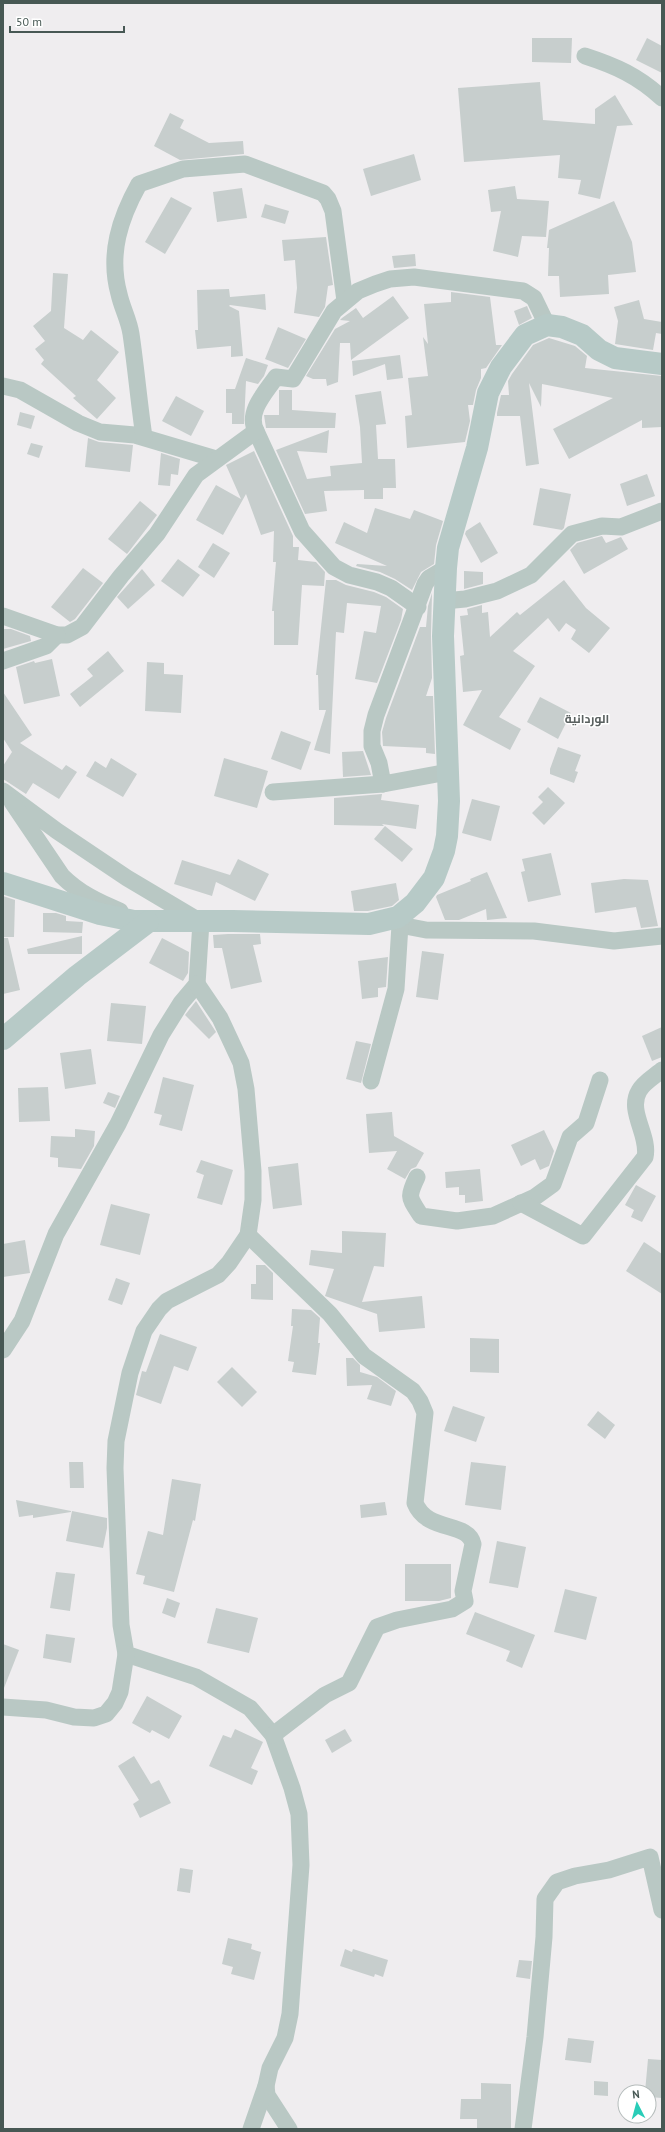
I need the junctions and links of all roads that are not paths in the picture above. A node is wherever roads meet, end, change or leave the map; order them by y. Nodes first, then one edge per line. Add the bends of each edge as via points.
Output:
1 (585, 56) dead end
2 (662, 98) edge
3 (345, 301) junction
4 (547, 325) junction
5 (662, 364) edge
6 (3, 386) edge
7 (256, 431) junction
8 (144, 437) junction
9 (216, 459) junction
10 (662, 511) edge
11 (446, 568) junction
12 (444, 601) junction
13 (418, 607) junction
14 (3, 616) edge
15 (57, 635) junction
16 (3, 661) edge
17 (448, 772) junction
18 (383, 784) junction
19 (273, 792) dead end
20 (5, 793) edge
21 (3, 883) edge
22 (399, 921) junction
23 (148, 922) junction
24 (201, 922) junction
25 (662, 936) edge
26 (197, 984) junction
27 (3, 1039) edge
28 (662, 1070) edge
29 (600, 1080) dead end
30 (371, 1081) dead end
31 (417, 1177) dead end
32 (521, 1203) junction
33 (248, 1235) junction
34 (3, 1350) edge
35 (126, 1654) junction
36 (3, 1707) edge
37 (273, 1735) junction
38 (662, 1910) edge
39 (266, 2086) junction
40 (251, 2129) edge
41 (289, 2129) edge
42 (523, 2129) edge

1 - 2 street via 632,75 651,87
3 - 4 street via 358,291 390,279 427,278 524,291 534,298
3 - 7 street via 334,311 294,379 276,377 254,411 252,424
3 - 8 street via 333,211 323,193 245,164 182,169 138,184 122,218 114,260 118,293 131,334
4 - 5 street via 562,327 582,336 599,350 615,358
4 - 11 street via 525,335 501,367 488,392 477,448 450,541
6 - 8 street via 20,390 100,432 123,432
7 - 9 street
7 - 13 street via 302,531 334,567 348,575 391,588
8 - 9 street
9 - 15 street via 190,482 157,534 120,576 82,627 67,635
10 - 12 street via 621,527 602,526 572,534 531,575 497,591
11 - 12 street
11 - 13 street via 429,578
12 - 17 street via 442,636
13 - 18 street via 372,731 372,746
14 - 15 street
15 - 16 street via 46,646
17 - 18 street
17 - 22 street via 449,801 444,851 434,878
18 - 19 street
20 - 23 street via 62,876 72,886 97,901
20 - 24 street via 127,878
21 - 23 street via 118,919
22 - 24 street via 369,924
22 - 25 street via 426,930 534,931 614,941
22 - 30 street via 396,989
23 - 24 street
23 - 27 street via 77,976
24 - 26 street
26 - 33 street via 220,1018 234,1045 244,1074 253,1171 253,1200
26 - 34 street via 181,1002 161,1035 118,1124 56,1234 22,1321
28 - 32 street via 639,1090 636,1097 636,1107 647,1149 645,1157 583,1236
29 - 32 street via 586,1123 570,1137 553,1184
31 - 32 street via 410,1198 421,1216 458,1221 493,1216
33 - 35 street via 218,1275 167,1301 159,1309 144,1331 130,1373 116,1442 115,1468 122,1625
33 - 37 street via 330,1314 364,1356 413,1391 424,1413 415,1503 418,1512 438,1525 467,1533 472,1544 463,1591 465,1602 452,1609 397,1620 378,1627 349,1683 325,1695
35 - 36 street via 120,1692 113,1707 106,1714 94,1718 46,1710
35 - 37 street via 177,1669 222,1691 250,1708
37 - 39 street via 299,1814 301,1865 290,2014 285,2038 270,2068
38 - 42 street via 650,1857 557,1882 545,1899 535,2037
39 - 40 street
39 - 41 street via 267,2095

